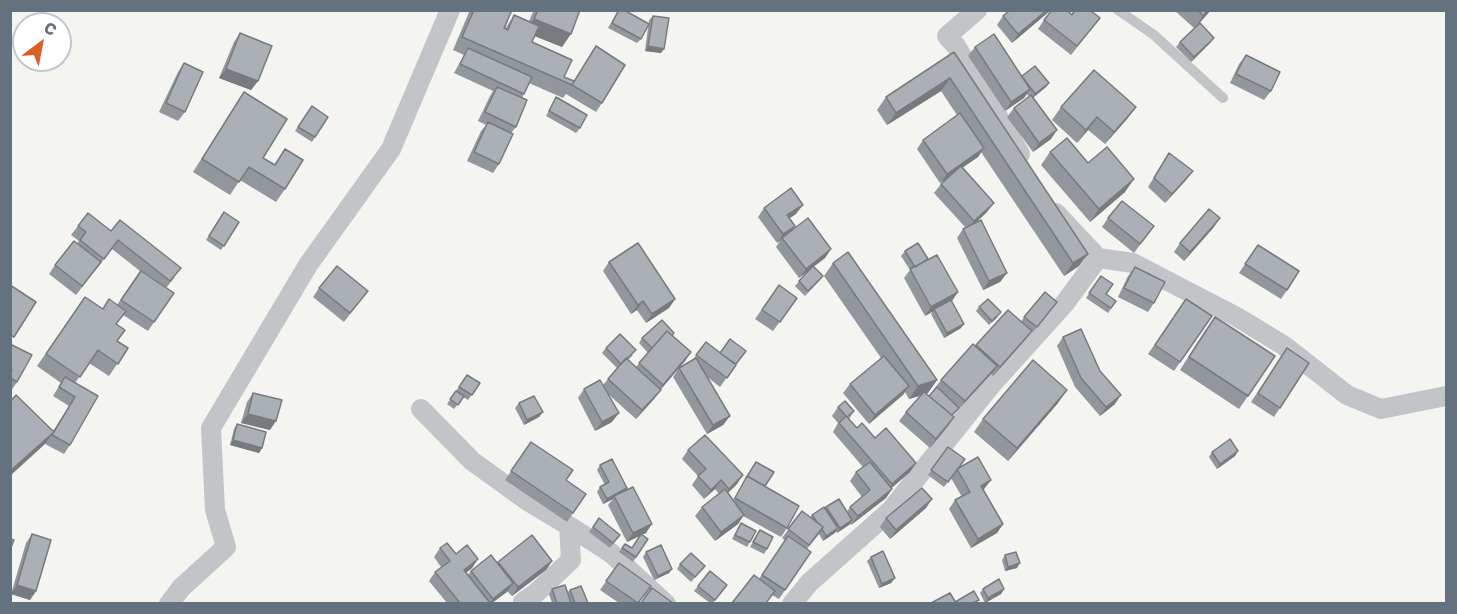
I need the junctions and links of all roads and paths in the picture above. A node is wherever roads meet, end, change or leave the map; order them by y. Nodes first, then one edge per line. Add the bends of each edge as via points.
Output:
1 (450, 10) edge
2 (977, 10) edge
3 (1118, 10) edge
4 (1222, 98) dead end
5 (1027, 166) edge
6 (1047, 201) edge
7 (1098, 258) junction
8 (1446, 396) edge
9 (421, 409) dead end
10 (569, 526) junction
11 (523, 602) edge
12 (169, 603) edge
13 (666, 603) edge
14 (792, 603) edge

1 - 12 street via 391,149 308,265 211,428 215,510 226,547
2 - 5 street via 947,36
3 - 4 lane via 1154,35
6 - 7 street
7 - 8 street via 1133,263 1237,317 1283,345 1347,394 1381,409
7 - 14 street via 1065,303 992,384 891,510
9 - 10 street via 472,461
10 - 11 street via 571,560
10 - 13 street via 611,553

